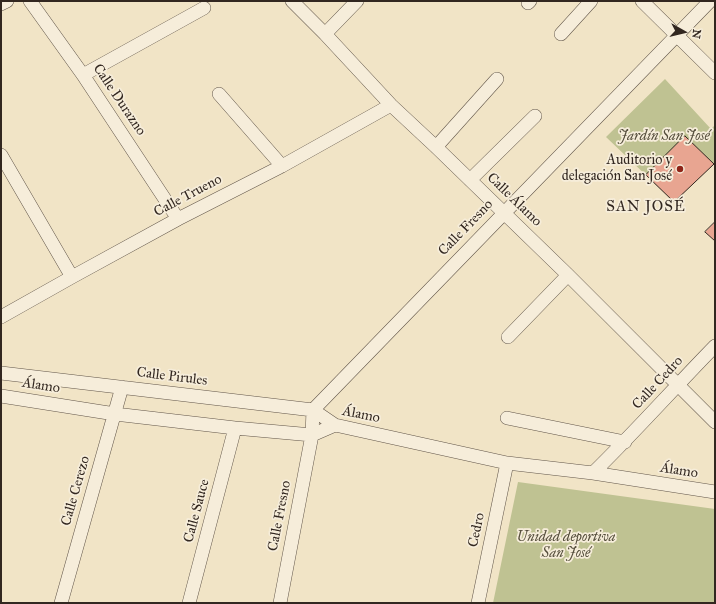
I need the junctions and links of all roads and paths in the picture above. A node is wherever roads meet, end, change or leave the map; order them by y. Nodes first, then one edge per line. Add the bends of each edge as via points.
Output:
1 (7, 1) edge
2 (30, 1) edge
3 (292, 1) edge
4 (357, 1) edge
5 (591, 1) edge
6 (642, 1) edge
7 (710, 1) edge
8 (1, 4) edge
9 (204, 8) dead end
10 (325, 34) junction
11 (561, 34) dead end
12 (676, 35) junction
13 (715, 73) edge
14 (83, 75) junction
15 (497, 79) dead end
16 (219, 94) dead end
17 (391, 105) junction
18 (534, 116) dead end
19 (436, 147) junction
20 (1, 155) edge
21 (282, 166) junction
22 (470, 180) junction
23 (504, 212) junction
24 (178, 220) junction
25 (568, 275) junction
26 (72, 276) junction
27 (1, 317) edge
28 (508, 337) dead end
29 (715, 346) edge
30 (1, 373) edge
31 (678, 384) junction
32 (122, 387) junction
33 (1, 396) edge
34 (313, 410) junction
35 (115, 414) junction
36 (507, 418) dead end
37 (715, 422) edge
38 (335, 425) junction
39 (235, 428) junction
40 (312, 435) junction
41 (625, 442) junction
42 (507, 463) junction
43 (593, 473) junction
44 (715, 492) edge
45 (61, 603) edge
46 (189, 603) edge
47 (280, 603) edge
48 (478, 603) edge

1 - 8 street
2 - 14 street, Calle Durazno
3 - 10 street, Calle Álamo
4 - 10 street
5 - 11 street
6 - 12 street
7 - 12 street, Calle Fresno
9 - 14 street
10 - 17 street, Calle Álamo
12 - 13 street
12 - 23 street, Calle Fresno
14 - 24 street, Calle Durazno
15 - 19 street
16 - 21 street
17 - 19 street, Calle Álamo
17 - 21 street, Calle Trueno
18 - 22 street
19 - 22 street, Calle Álamo
20 - 26 street
21 - 24 street, Calle Trueno
22 - 23 street, Calle Álamo
23 - 25 street, Calle Álamo
23 - 34 street, Calle Fresno
24 - 26 street, Calle Trueno
25 - 28 street
25 - 31 street, Calle Álamo
26 - 27 street, Calle Trueno
29 - 31 street, Calle Cedro
30 - 32 street, Calle Pirules
31 - 37 street, Calle Álamo
31 - 41 street, Calle Cedro
32 - 34 street, Calle Pirules
32 - 35 street, Calle Cerezo
33 - 35 street, Álamo
34 - 38 street, Calle Pirules
34 - 40 street, Calle Fresno
35 - 39 street, Álamo
35 - 45 street, Calle Cerezo
36 - 41 street
38 - 40 street, Álamo
38 - 42 street, Álamo
39 - 40 street, Álamo
39 - 46 street, Calle Sauce
40 - 47 street, Calle Fresno
41 - 43 street, Calle Cedro
42 - 43 street, Álamo
42 - 48 street, Cedro
43 - 44 street, Álamo

